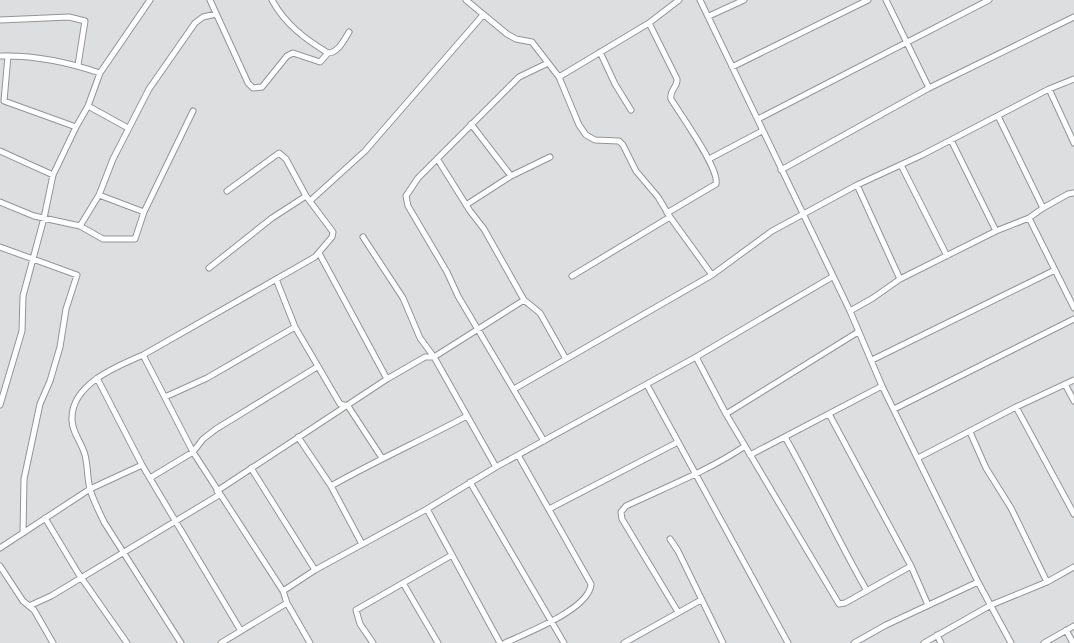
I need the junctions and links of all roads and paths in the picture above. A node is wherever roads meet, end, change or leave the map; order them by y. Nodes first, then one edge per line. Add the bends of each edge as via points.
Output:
1 (150, 0) edge
2 (210, 0) edge
3 (272, 0) edge
4 (466, 0) edge
5 (679, 0) edge
6 (700, 0) edge
7 (744, 0) edge
8 (868, 0) edge
9 (886, 0) edge
10 (989, 0) edge
11 (216, 14) junction
12 (482, 15) junction
13 (709, 16) junction
14 (1074, 17) edge
15 (0, 20) edge
16 (649, 23) junction
17 (349, 32) dead end
18 (906, 42) junction
19 (600, 52) junction
20 (328, 53) junction
21 (0, 56) edge
22 (8, 56) junction
23 (548, 62) junction
24 (78, 65) junction
25 (732, 67) junction
26 (100, 73) junction
27 (559, 77) junction
28 (1074, 78) edge
29 (929, 88) junction
30 (1049, 89) junction
31 (3, 97) junction
32 (0, 106) edge
33 (88, 106) junction
34 (631, 110) dead end
35 (193, 111) dead end
36 (998, 116) junction
37 (758, 119) junction
38 (471, 124) junction
39 (76, 127) junction
40 (128, 128) junction
41 (762, 131) junction
42 (951, 140) junction
43 (1074, 143) edge
44 (0, 151) edge
45 (550, 157) dead end
46 (709, 159) junction
47 (438, 160) junction
48 (901, 165) junction
49 (781, 170) junction
50 (53, 175) junction
51 (510, 176) junction
52 (857, 185) junction
53 (227, 191) dead end
54 (1074, 193) edge
55 (99, 195) junction
56 (308, 198) junction
57 (0, 202) edge
58 (466, 205) junction
59 (1043, 208) junction
60 (144, 212) junction
61 (669, 215) junction
62 (802, 215) junction
63 (44, 218) junction
64 (1030, 218) junction
65 (80, 226) junction
66 (996, 231) junction
67 (363, 237) dead end
68 (0, 247) edge
69 (319, 253) junction
70 (947, 256) junction
71 (33, 259) junction
72 (209, 268) dead end
73 (1055, 270) junction
74 (712, 275) junction
75 (572, 276) dead end
76 (832, 277) junction
77 (276, 279) junction
78 (900, 279) junction
79 (524, 300) junction
80 (1074, 308) edge
81 (850, 311) junction
82 (1074, 319) edge
83 (295, 327) junction
84 (478, 329) junction
85 (858, 332) junction
86 (143, 354) junction
87 (434, 356) junction
88 (696, 357) junction
89 (566, 359) junction
90 (872, 360) junction
91 (317, 367) junction
92 (97, 378) junction
93 (387, 379) junction
94 (1074, 380) edge
95 (1065, 384) junction
96 (646, 385) junction
97 (882, 386) junction
98 (514, 389) junction
99 (165, 397) junction
100 (1074, 401) edge
101 (0, 405) edge
102 (348, 406) junction
103 (1016, 407) junction
104 (894, 409) junction
105 (726, 414) junction
106 (829, 414) junction
107 (467, 416) junction
108 (970, 432) junction
109 (298, 437) junction
110 (785, 437) junction
111 (544, 441) junction
112 (678, 442) junction
113 (745, 446) junction
114 (193, 452) junction
115 (518, 455) junction
116 (750, 455) junction
117 (382, 458) junction
118 (918, 458) junction
119 (142, 465) junction
120 (496, 467) junction
121 (251, 468) junction
122 (695, 473) junction
123 (150, 478) junction
124 (470, 482) junction
125 (331, 486) junction
126 (90, 489) junction
127 (218, 493) junction
128 (549, 509) junction
129 (427, 510) junction
130 (1074, 514) edge
131 (45, 518) junction
132 (176, 520) junction
133 (23, 533) junction
134 (670, 539) dead end
135 (362, 544) junction
136 (0, 548) edge
137 (124, 553) junction
138 (452, 555) junction
139 (0, 566) edge
140 (911, 566) junction
141 (1074, 567) edge
142 (314, 570) junction
143 (82, 578) junction
144 (978, 582) junction
145 (1047, 582) junction
146 (403, 583) junction
147 (283, 591) junction
148 (867, 591) junction
149 (701, 600) junction
150 (287, 602) junction
151 (928, 605) junction
152 (992, 605) junction
153 (29, 606) junction
154 (678, 612) junction
155 (550, 620) junction
156 (1074, 626) edge
157 (1066, 630) junction
158 (241, 631) junction
159 (937, 635) junction
160 (53, 643) edge
161 (127, 643) edge
162 (181, 643) edge
163 (221, 643) edge
164 (310, 643) edge
165 (373, 643) edge
166 (438, 643) edge
167 (500, 643) edge
168 (505, 643) edge
169 (564, 643) edge
170 (624, 643) edge
171 (723, 643) edge
172 (788, 643) edge
173 (854, 643) edge
174 (924, 643) edge
175 (941, 643) edge
176 (1011, 643) edge
177 (1044, 643) edge
178 (1073, 643) edge

1 - 26 street
2 - 11 street
3 - 20 street via 279,13 295,31
4 - 12 street
5 - 16 street
6 - 13 street
7 - 13 street
8 - 25 street
9 - 18 street
10 - 18 street
11 - 20 street via 248,83 253,88 262,87 287,56 293,53 320,62
11 - 40 street via 203,17 187,33 148,89
12 - 23 street via 516,39 532,42
12 - 56 street via 365,151
13 - 25 street
14 - 29 street
15 - 24 street via 68,17 85,21
16 - 19 street
16 - 46 street via 677,79 677,84 671,92 671,99
17 - 20 street via 336,50
18 - 29 street
18 - 37 street
19 - 27 street
19 - 34 street
21 - 22 street
22 - 24 street
22 - 31 street
23 - 27 street
23 - 38 street via 519,77
24 - 26 street
25 - 37 street
26 - 33 street
27 - 61 street via 579,125 586,135 595,140 619,141 636,171
28 - 30 street
29 - 49 street
30 - 36 street
30 - 43 street
31 - 32 street
31 - 39 street via 4,101
33 - 39 street
33 - 40 street
35 - 60 street
36 - 42 street
36 - 59 street
37 - 41 street
38 - 47 street
38 - 51 street
39 - 50 street
40 - 55 street
41 - 46 street
41 - 49 street
42 - 48 street
42 - 66 street
44 - 50 street
45 - 51 street
46 - 61 street via 715,171 716,184
47 - 58 street
47 - 84 street via 408,191 408,206
48 - 52 street
48 - 70 street
49 - 62 street
50 - 63 street
51 - 58 street
52 - 62 street
52 - 78 street
53 - 56 street via 279,153 286,160
54 - 59 street
55 - 60 street
55 - 65 street
56 - 69 street via 333,232
56 - 72 street via 272,218
57 - 63 street
58 - 79 street via 484,229
59 - 64 street
60 - 65 street via 135,239 103,239
61 - 74 street
61 - 75 street
62 - 74 street via 772,231
62 - 76 street
63 - 65 street
63 - 71 street
64 - 66 street
64 - 73 street
66 - 70 street
67 - 87 street via 403,298 420,338
68 - 71 street
69 - 77 street
69 - 93 street
70 - 78 street
71 - 101 street via 23,296 22,331
71 - 133 street via 77,275 66,309 60,347 40,404 24,479
73 - 80 street
73 - 90 street
74 - 89 street
76 - 81 street
76 - 88 street
77 - 83 street
77 - 86 street
78 - 81 street
79 - 84 street
79 - 89 street via 540,313
81 - 85 street
82 - 104 street
83 - 91 street
83 - 99 street via 207,378
84 - 87 street
84 - 98 street
85 - 90 street
85 - 105 street
86 - 92 street
86 - 99 street
87 - 93 street via 425,358
87 - 107 street
88 - 96 street
88 - 105 street
89 - 98 street
90 - 97 street
91 - 102 street via 340,404
91 - 114 street via 216,429 203,439
92 - 119 street
92 - 126 street via 77,397 71,418 85,455
93 - 102 street
94 - 95 street
95 - 100 street
95 - 103 street
96 - 111 street
96 - 112 street
97 - 104 street
97 - 106 street
98 - 111 street
99 - 114 street
102 - 109 street
102 - 117 street
103 - 108 street
103 - 130 street
104 - 118 street
105 - 113 street
106 - 110 street
106 - 140 street
107 - 117 street
107 - 120 street
108 - 118 street
108 - 145 street via 986,468 1010,508
109 - 121 street
109 - 125 street
110 - 116 street
110 - 148 street
111 - 115 street
112 - 122 street
112 - 128 street
113 - 116 street
113 - 122 street via 720,463
114 - 123 street
114 - 127 street
115 - 120 street
115 - 128 street
116 - 148 street via 837,602 843,604
117 - 125 street
118 - 144 street
119 - 123 street
119 - 126 street
120 - 124 street
121 - 127 street
121 - 142 street
122 - 154 street via 626,506 621,512 622,519
122 - 172 street
123 - 132 street
124 - 129 street
124 - 155 street
125 - 135 street
126 - 131 street
126 - 137 street via 104,522
127 - 132 street
127 - 147 street
128 - 155 street via 591,584 591,590 584,600
129 - 135 street
129 - 138 street
131 - 133 street
131 - 143 street
132 - 137 street
132 - 158 street
133 - 136 street
134 - 149 street
135 - 142 street
137 - 143 street
137 - 162 street
138 - 146 street
138 - 167 street
139 - 153 street
140 - 148 street
140 - 151 street
141 - 145 street
142 - 147 street
143 - 153 street
143 - 161 street
144 - 151 street
144 - 152 street
145 - 152 street
146 - 165 street via 356,610 360,624
146 - 166 street
147 - 150 street
149 - 154 street
149 - 171 street
150 - 158 street
150 - 164 street
151 - 173 street
152 - 159 street
152 - 176 street
153 - 160 street via 34,610
154 - 170 street
155 - 168 street
155 - 169 street
156 - 157 street
157 - 177 street
157 - 178 street
158 - 163 street
159 - 174 street
159 - 175 street

